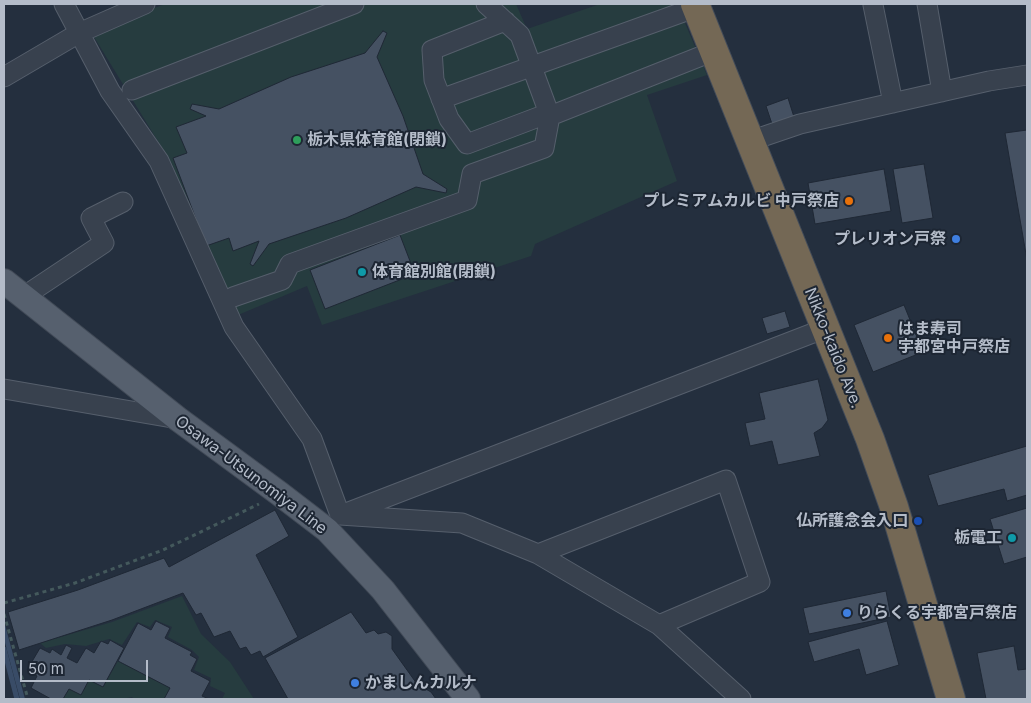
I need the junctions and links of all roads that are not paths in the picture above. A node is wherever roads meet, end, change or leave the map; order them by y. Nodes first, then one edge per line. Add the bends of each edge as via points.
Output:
1 (64, 4) edge
2 (146, 4) edge
3 (354, 4) edge
4 (486, 4) edge
5 (926, 4) edge
6 (873, 5) dead end
7 (696, 6) edge
8 (505, 21) junction
9 (79, 32) junction
10 (714, 51) junction
11 (532, 68) junction
12 (1027, 75) edge
13 (4, 77) edge
14 (132, 90) dead end
15 (942, 92) junction
16 (442, 100) junction
17 (893, 103) junction
18 (550, 115) junction
19 (750, 141) junction
20 (123, 202) dead end
21 (4, 281) edge
22 (23, 297) junction
23 (233, 297) dead end
24 (826, 328) junction
25 (4, 389) edge
26 (178, 419) junction
27 (333, 523) junction
28 (538, 554) junction
29 (659, 625) junction
30 (468, 699) edge
31 (741, 699) edge
32 (951, 699) edge

1 - 9 street
2 - 9 street
3 - 14 street
4 - 8 street
5 - 15 street
6 - 17 street
7 - 10 highway, Nikko-kaido Ave.
7 - 11 street
8 - 11 street via 520,35
8 - 16 street via 432,50 434,80
9 - 13 street
9 - 27 street via 110,91 159,161 234,327 312,440
10 - 18 street
10 - 19 highway, Nikko-kaido Ave.
11 - 16 street
11 - 18 street
12 - 15 street
15 - 17 street
16 - 18 street via 449,119 467,144
17 - 19 street via 800,124
18 - 23 street via 544,148 472,174 467,200 290,264 282,280
19 - 24 highway, Nikko-kaido Ave.
20 - 22 street via 91,218 104,243
21 - 22 main road, Osawa-Utsunomiya Line
22 - 26 main road, Osawa-Utsunomiya Line
24 - 27 street
24 - 32 highway, Nikko-kaido Ave. via 894,507
25 - 26 street
26 - 27 main road, Osawa-Utsunomiya Line via 280,494
27 - 28 street via 462,523
27 - 30 main road, Osawa-Utsunomiya Line
28 - 29 street
28 - 29 street via 726,480 760,582
29 - 31 street

